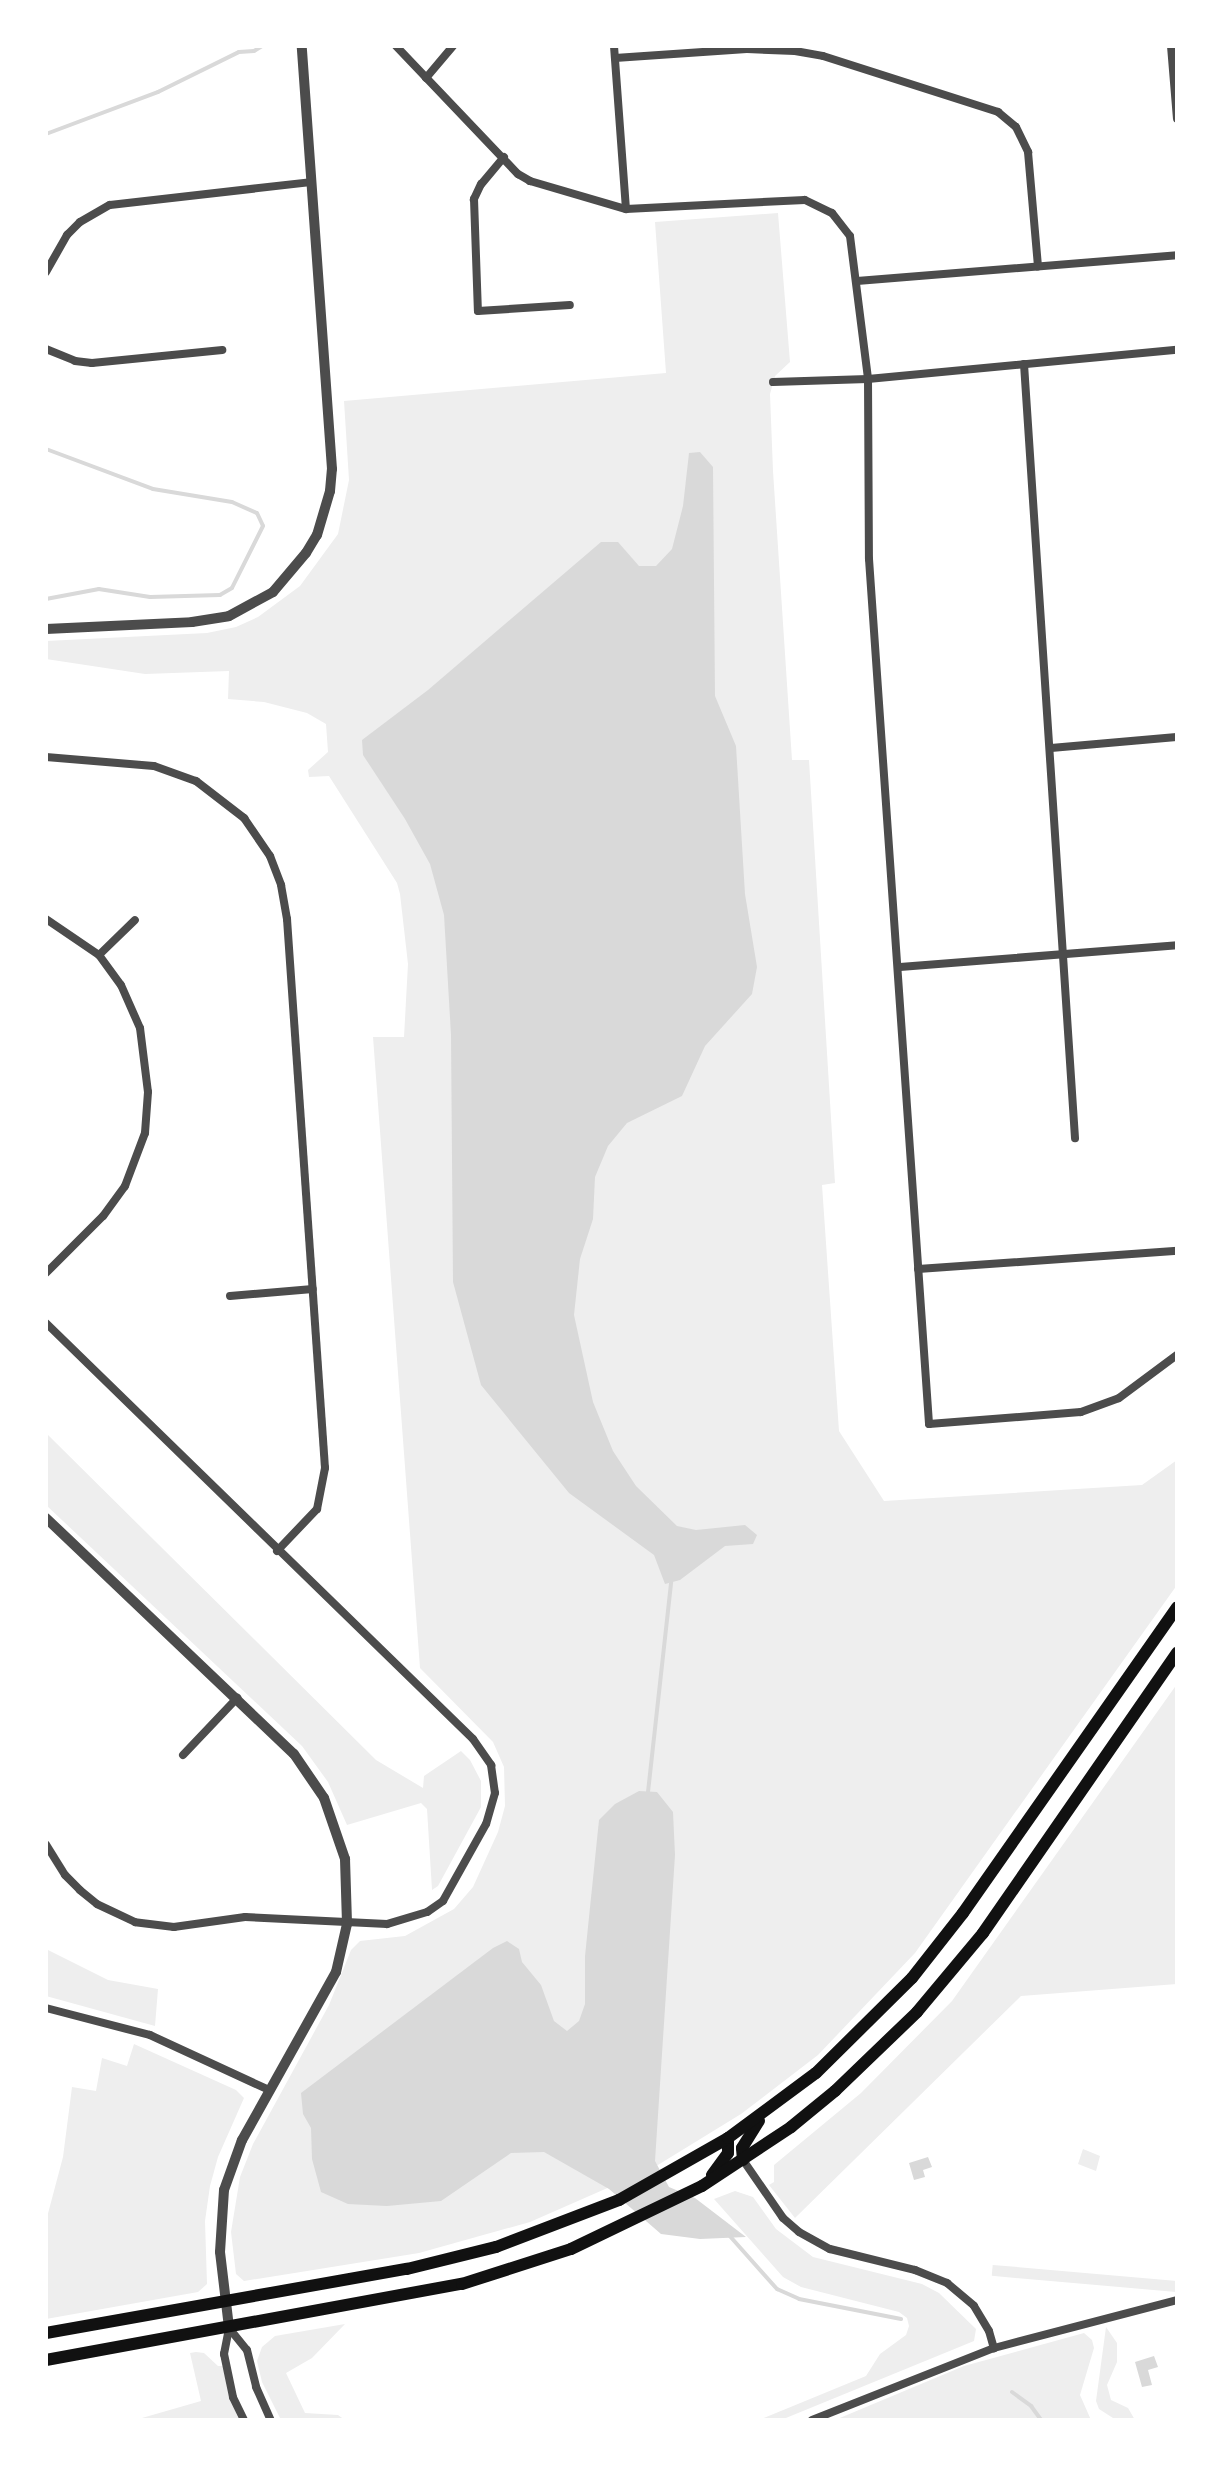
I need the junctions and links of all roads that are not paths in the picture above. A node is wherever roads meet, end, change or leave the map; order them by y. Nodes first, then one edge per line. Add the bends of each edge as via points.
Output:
1 (302, 46) edge
2 (396, 46) edge
3 (453, 46) edge
4 (614, 46) edge
5 (1171, 46) edge
6 (615, 58) junction
7 (426, 78) junction
8 (1177, 119) edge
9 (504, 157) junction
10 (311, 182) junction
11 (626, 209) junction
12 (1177, 255) edge
13 (1038, 267) junction
14 (46, 272) edge
15 (857, 281) junction
16 (570, 305) dead end
17 (46, 349) edge
18 (222, 350) dead end
19 (1177, 350) edge
20 (1024, 364) junction
21 (868, 379) junction
22 (773, 382) dead end
23 (46, 629) edge
24 (1177, 737) edge
25 (1051, 748) junction
26 (46, 757) edge
27 (46, 919) edge
28 (135, 920) dead end
29 (1177, 945) edge
30 (1062, 953) junction
31 (99, 955) junction
32 (900, 967) junction
33 (1075, 1138) dead end
34 (1177, 1251) edge
35 (918, 1269) junction
36 (46, 1273) edge
37 (313, 1289) junction
38 (230, 1296) dead end
39 (46, 1323) edge
40 (1177, 1355) edge
41 (46, 1518) edge
42 (277, 1551) junction
43 (1177, 1607) edge
44 (1177, 1653) edge
45 (237, 1698) junction
46 (183, 1755) dead end
47 (46, 1844) edge
48 (347, 1924) junction
49 (46, 2008) edge
50 (269, 2090) junction
51 (763, 2115) junction
52 (728, 2138) junction
53 (743, 2160) junction
54 (702, 2186) junction
55 (1177, 2300) edge
56 (226, 2301) junction
57 (229, 2328) junction
58 (46, 2333) edge
59 (994, 2348) junction
60 (46, 2360) edge
61 (244, 2420) edge
62 (271, 2420) edge
63 (812, 2420) edge

1 - 10 street
2 - 7 street
3 - 7 street
4 - 6 street
5 - 8 street
6 - 11 street
6 - 13 street via 795,51 998,112 1016,127 1028,152
7 - 9 street
9 - 11 street via 530,181
9 - 16 street via 474,199 478,311
10 - 14 street via 110,205 67,235
10 - 23 street via 332,469 317,535 299,563 261,601 211,620
11 - 15 street via 805,200 842,223 854,250
12 - 13 street
13 - 15 street
15 - 21 street
17 - 18 street via 92,363
19 - 20 street
20 - 21 street
20 - 25 street
21 - 22 street
21 - 32 street via 869,559
24 - 25 street
25 - 30 street
26 - 37 street via 176,772 216,793 244,818 270,856 285,901
27 - 31 street
28 - 31 street
29 - 30 street
30 - 32 street
30 - 33 street
31 - 36 street via 121,985 140,1028 148,1092 145,1133 116,1201
32 - 35 street
34 - 35 street
35 - 40 street via 929,1424 1081,1412 1119,1398
37 - 38 street
37 - 42 street via 324,1483 317,1509
39 - 42 street
41 - 45 street
42 - 48 street via 473,1739 494,1776 486,1824 443,1901 405,1920
43 - 51 main road via 935,1951 857,2036
44 - 53 main road via 946,1979 835,2091
45 - 46 street
45 - 48 street via 294,1754 324,1798 345,1859
47 - 48 street via 80,1890 135,1922 174,1927 245,1917
48 - 50 street via 331,1984
49 - 50 street via 150,2035
50 - 56 street via 242,2140 224,2190 220,2232
51 - 52 main road
51 - 53 main road via 742,2148
52 - 54 main road via 728,2153
52 - 56 main road via 619,2200 496,2247 407,2269
53 - 54 main road
53 - 59 street via 783,2218 814,2242 933,2275 963,2295 983,2318
54 - 57 main road via 583,2244 516,2269 403,2297
55 - 59 street
56 - 57 street
56 - 58 main road
57 - 60 main road
57 - 61 street via 224,2354
57 - 62 street via 247,2350
59 - 63 street

